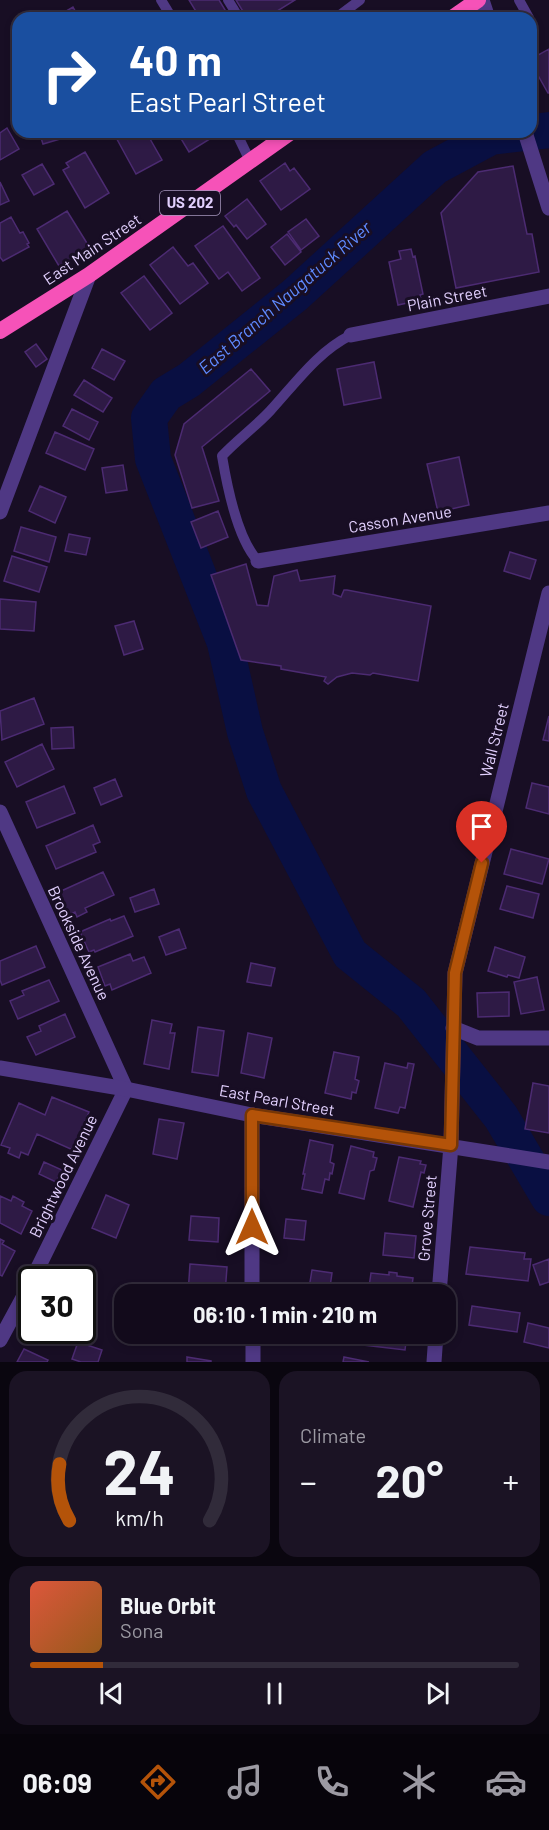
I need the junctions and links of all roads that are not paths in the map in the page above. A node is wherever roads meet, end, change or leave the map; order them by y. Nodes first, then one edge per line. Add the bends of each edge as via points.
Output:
1 (360, 0) edge
2 (480, 0) edge
3 (344, 12) edge
4 (461, 12) edge
5 (239, 138) edge
6 (283, 138) edge
7 (527, 138) edge
8 (250, 161) junction
9 (549, 208) edge
10 (89, 274) junction
11 (549, 296) edge
12 (0, 331) edge
13 (351, 335) joint
14 (0, 512) edge
15 (549, 513) edge
16 (258, 561) joint
17 (549, 593) edge
18 (0, 812) edge
19 (453, 1030) junction
20 (549, 1038) edge
21 (0, 1068) edge
22 (126, 1089) junction
23 (252, 1115) junction
24 (451, 1145) junction
25 (548, 1162) edge
26 (39, 1266) edge
27 (252, 1284) edge
28 (440, 1284) edge
29 (18, 1306) edge
30 (0, 1340) edge
31 (252, 1344) edge
32 (435, 1344) edge
33 (253, 1362) edge
34 (434, 1362) edge

1 - 3 lane
2 - 4 highway
5 - 8 lane
6 - 8 highway, East Main Street / US 202
7 - 9 street
8 - 10 highway, East Main Street / US 202
10 - 12 highway, East Main Street / US 202
10 - 14 street
11 - 13 street, Plain Street
13 - 16 lane via 335,343 304,371 222,456 242,535
15 - 16 street, Casson Avenue
17 - 19 street, Wall Street via 455,973
18 - 22 street, Brookside Avenue
19 - 20 street via 478,1038
19 - 24 street, Wall Street
21 - 22 street, East Pearl Street
22 - 23 street, East Pearl Street
22 - 26 street, Brightwood Avenue
23 - 24 street, East Pearl Street
23 - 27 street
24 - 25 street, East Pearl Street
24 - 28 street, Grove Street
29 - 30 street, Brightwood Avenue
31 - 33 street
32 - 34 street

